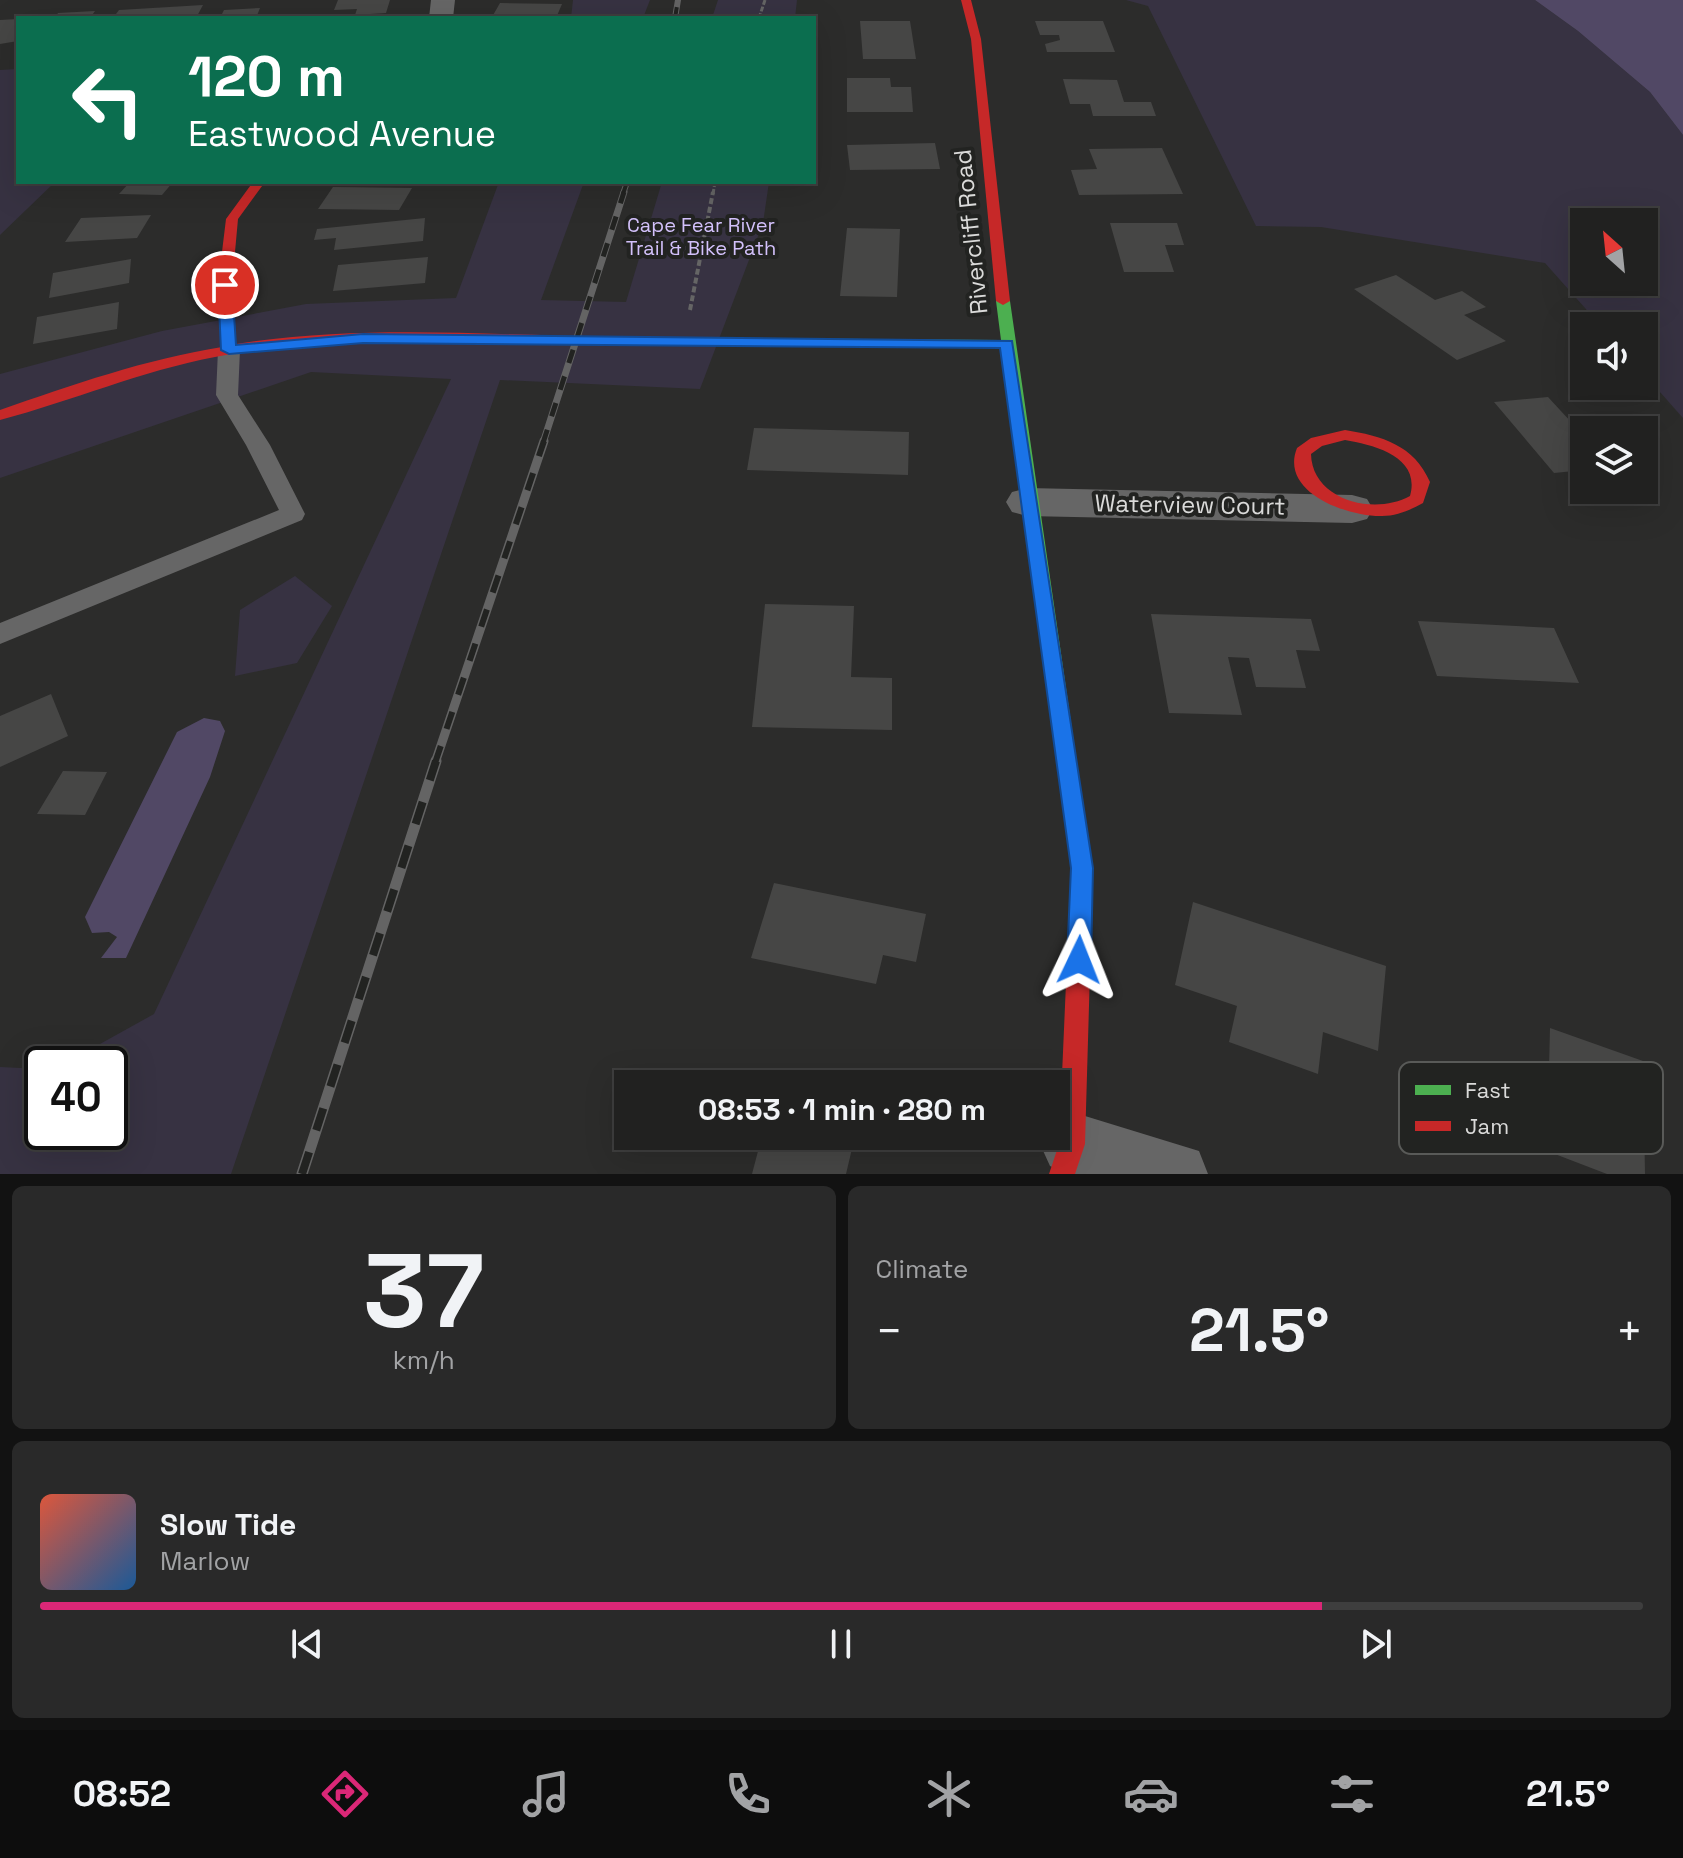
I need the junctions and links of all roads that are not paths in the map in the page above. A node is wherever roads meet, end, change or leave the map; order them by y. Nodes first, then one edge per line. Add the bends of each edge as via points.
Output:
1 (966, 0) edge
2 (258, 184) edge
3 (1007, 344) junction
4 (229, 350) junction
5 (0, 415) edge
6 (1027, 502) junction
7 (1352, 509) junction
8 (0, 634) edge
9 (1067, 1159) edge
10 (1176, 1174) edge

1 - 3 street, Rivercliff Road via 976,39
2 - 4 street via 232,219 225,285
3 - 4 street via 363,339
3 - 6 street, Rivercliff Road
4 - 5 street via 112,377
4 - 8 lane via 227,395 293,514
6 - 7 street, Waterview Court
6 - 9 street, Rivercliff Road via 1082,868
7 - 7 street, Waterview Court via 1392,512 1407,507 1418,499 1422,476 1403,453 1365,437 1326,437 1311,443 1302,453 1305,478 1316,491
9 - 10 street

